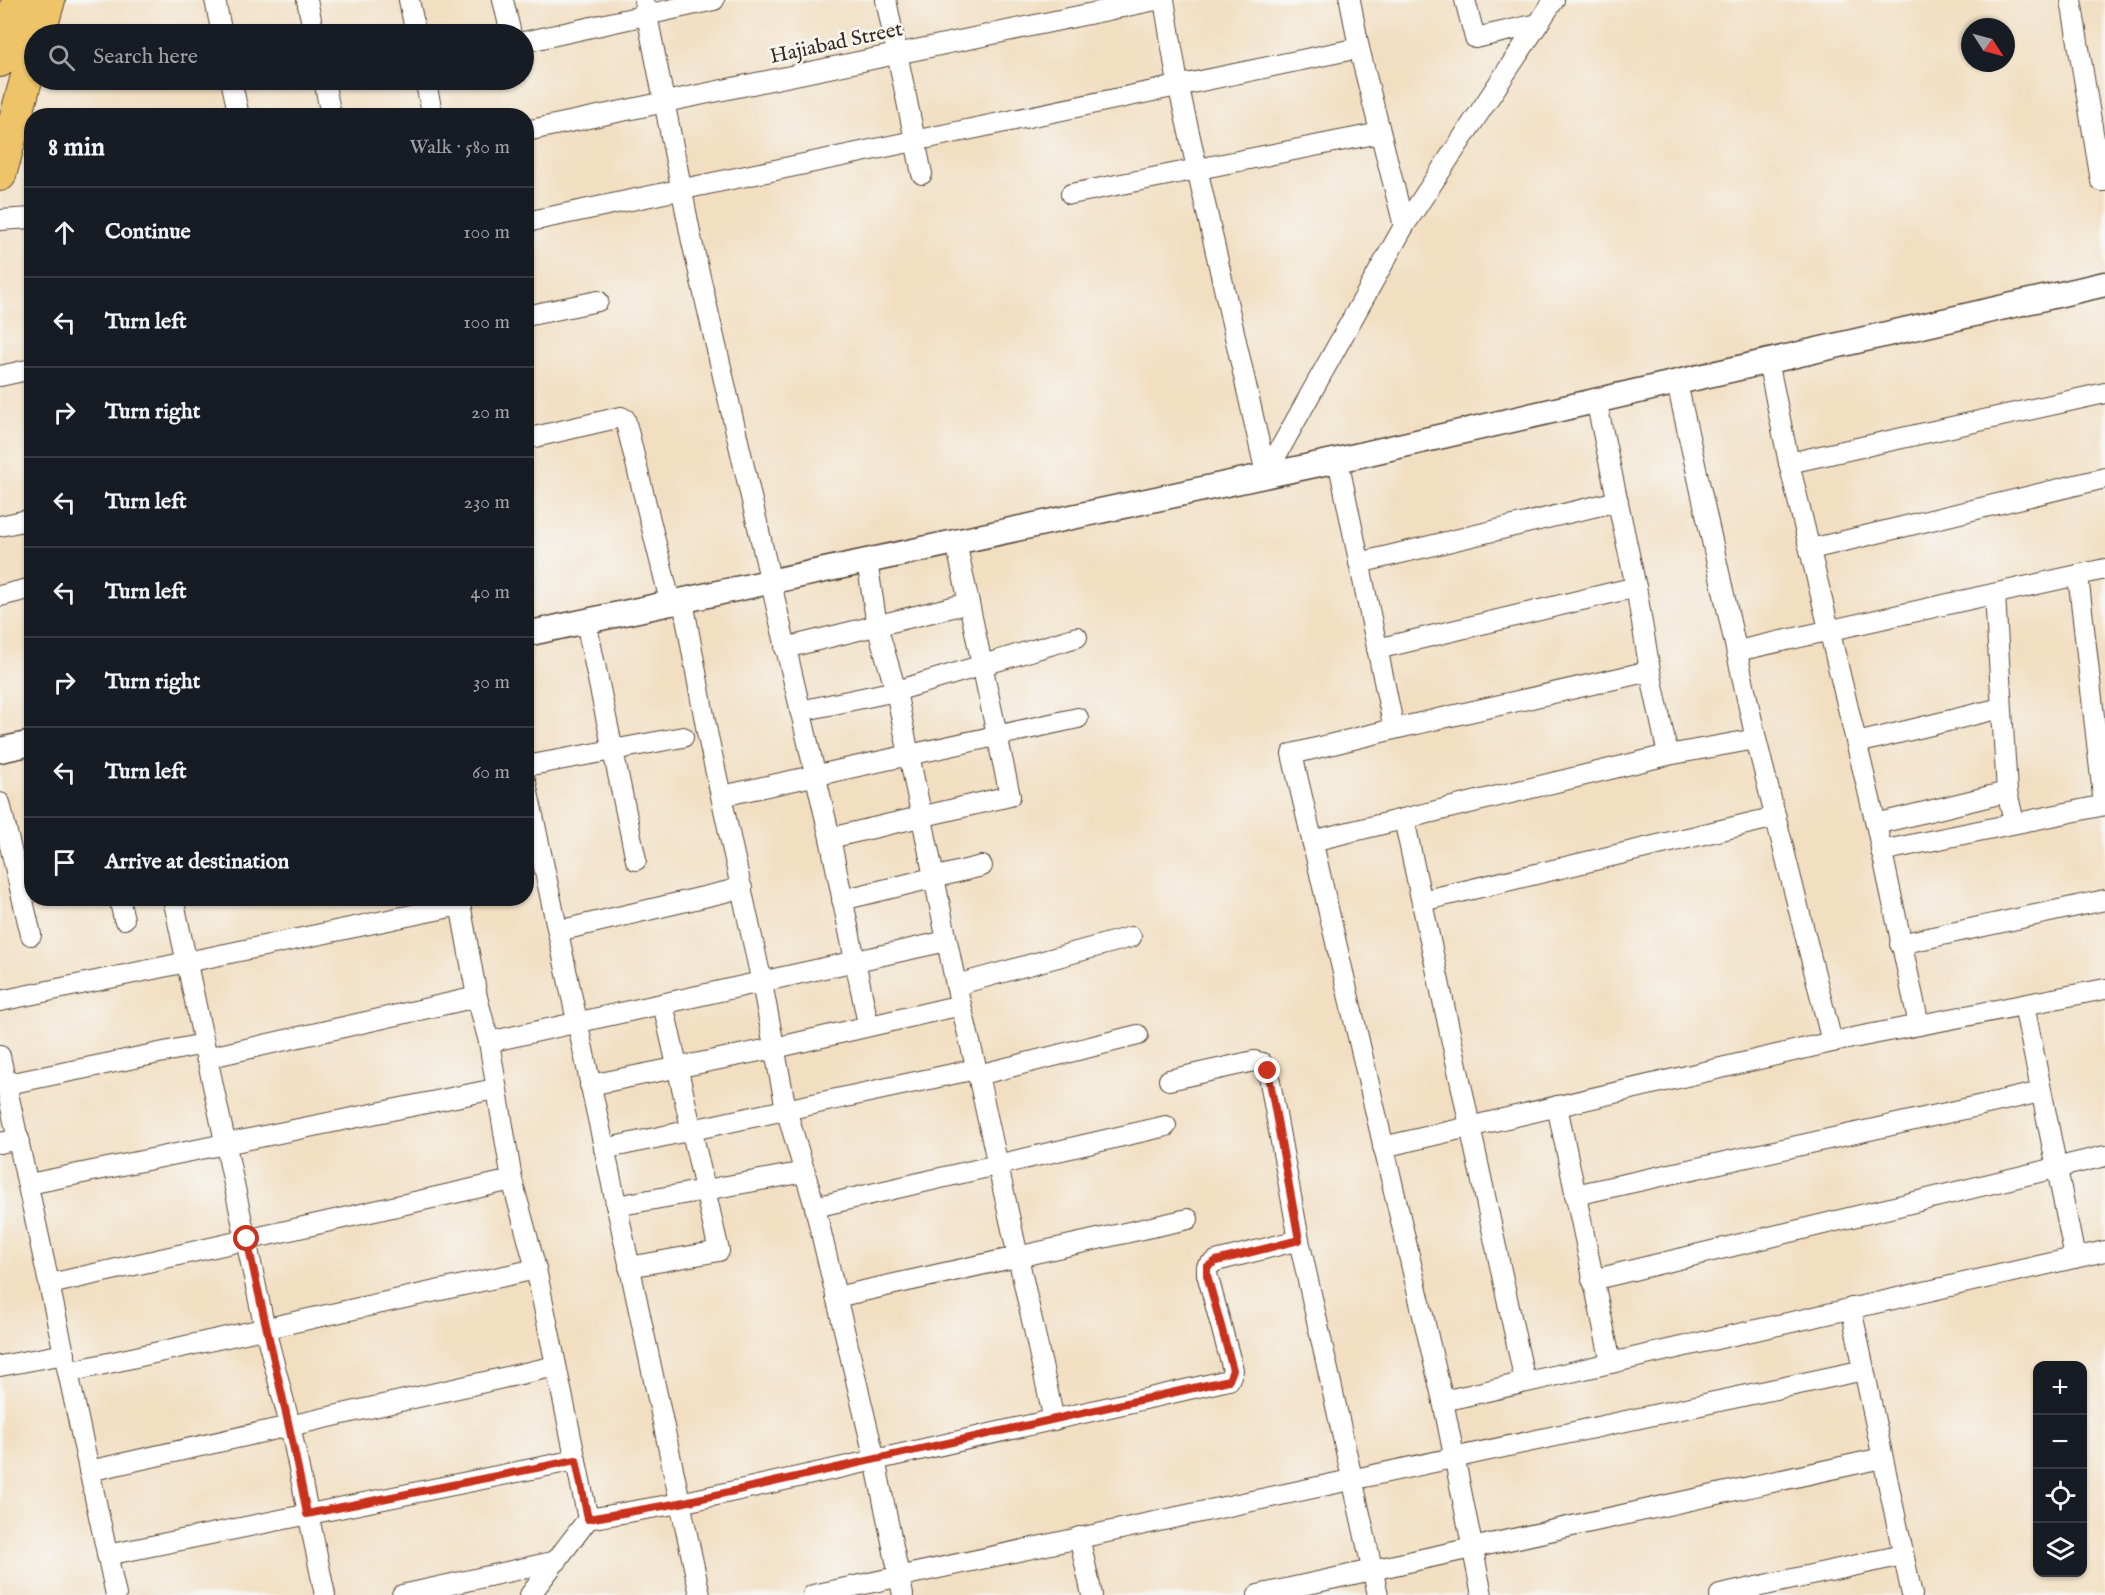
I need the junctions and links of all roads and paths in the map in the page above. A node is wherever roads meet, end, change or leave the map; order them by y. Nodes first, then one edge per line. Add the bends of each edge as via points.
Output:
1 (18, 0) edge
2 (49, 0) edge
3 (214, 0) edge
4 (307, 0) edge
5 (409, 0) edge
6 (503, 0) edge
7 (714, 0) edge
8 (886, 0) edge
9 (1156, 0) edge
10 (1164, 0) edge
11 (1350, 0) edge
12 (1465, 0) edge
13 (1554, 0) edge
14 (2071, 0) edge
15 (646, 7) edge
16 (42, 24) edge
17 (220, 24) edge
18 (312, 24) edge
19 (414, 24) edge
20 (509, 24) edge
21 (1538, 24) junction
22 (534, 39) edge
23 (1359, 48) junction
24 (897, 54) junction
25 (0, 61) edge
26 (1178, 84) junction
27 (24, 87) edge
28 (233, 90) edge
29 (326, 90) edge
30 (427, 90) edge
31 (664, 102) junction
32 (236, 108) edge
33 (329, 108) edge
34 (431, 108) edge
35 (534, 129) edge
36 (1380, 133) junction
37 (916, 142) junction
38 (1197, 169) junction
39 (922, 174) dead end
40 (0, 175) edge
41 (2105, 181) edge
42 (682, 189) junction
43 (1071, 194) dead end
44 (24, 218) edge
45 (0, 220) edge
46 (534, 220) edge
47 (1404, 226) junction
48 (2104, 290) edge
49 (598, 301) dead end
50 (534, 314) edge
51 (1768, 361) junction
52 (24, 371) edge
53 (0, 376) edge
54 (1677, 383) junction
55 (2105, 393) edge
56 (1596, 400) junction
57 (534, 436) edge
58 (1338, 459) junction
59 (1789, 463) junction
60 (1266, 474) junction
61 (2105, 478) edge
62 (1618, 501) junction
63 (24, 521) edge
64 (0, 526) edge
65 (956, 542) junction
66 (1811, 549) junction
67 (867, 561) junction
68 (1359, 563) junction
69 (2105, 569) edge
70 (2078, 575) junction
71 (769, 582) junction
72 (1636, 587) junction
73 (24, 590) edge
74 (1995, 595) junction
75 (0, 596) edge
76 (677, 603) junction
77 (969, 603) junction
78 (586, 622) junction
79 (877, 626) junction
80 (1829, 629) junction
81 (534, 632) edge
82 (1077, 637) dead end
83 (785, 648) junction
84 (1377, 649) junction
85 (1737, 651) junction
86 (981, 666) junction
87 (1650, 671) junction
88 (896, 691) junction
89 (2001, 708) junction
90 (800, 711) junction
91 (1078, 718) dead end
92 (1394, 729) junction
93 (995, 736) junction
94 (683, 737) dead end
95 (1756, 739) junction
96 (1857, 743) junction
97 (24, 745) edge
98 (0, 750) edge
99 (612, 751) junction
100 (907, 755) junction
101 (1668, 755) junction
102 (534, 765) edge
103 (815, 775) junction
104 (2007, 792) junction
105 (722, 796) junction
106 (0, 804) edge
107 (2105, 805) edge
108 (920, 815) junction
109 (1776, 817) junction
110 (1404, 819) junction
111 (534, 820) edge
112 (2014, 822) junction
113 (1876, 824) junction
114 (830, 838) junction
115 (1312, 841) junction
116 (1881, 851) junction
117 (636, 860) dead end
118 (982, 866) dead end
119 (933, 879) junction
120 (742, 888) junction
121 (842, 900) junction
122 (2105, 900) edge
123 (1422, 902) junction
124 (24, 905) edge
125 (24, 906) edge
126 (121, 906) edge
127 (175, 906) edge
128 (441, 906) edge
129 (460, 906) edge
130 (124, 919) dead end
131 (558, 931) junction
132 (31, 935) dead end
133 (1131, 937) dead end
134 (947, 941) junction
135 (1900, 944) junction
136 (186, 962) junction
137 (855, 963) junction
138 (762, 983) junction
139 (956, 985) junction
140 (2105, 989) edge
141 (477, 997) junction
142 (0, 1001) edge
143 (663, 1004) junction
144 (962, 1005) junction
145 (2024, 1005) junction
146 (577, 1023) junction
147 (868, 1024) junction
148 (1919, 1025) junction
149 (1138, 1035) dead end
150 (489, 1042) junction
151 (1832, 1042) junction
152 (775, 1048) junction
153 (204, 1051) junction
154 (0, 1056) edge
155 (679, 1066) junction
156 (977, 1072) junction
157 (1169, 1080) dead end
158 (8, 1084) junction
159 (590, 1086) junction
160 (495, 1089) junction
161 (2041, 1092) junction
162 (1557, 1106) junction
163 (786, 1109) junction
164 (1166, 1126) dead end
165 (1470, 1127) junction
166 (693, 1128) junction
167 (19, 1139) junction
168 (0, 1143) edge
169 (226, 1145) junction
170 (1383, 1147) junction
171 (604, 1149) junction
172 (2105, 1156) edge
173 (997, 1164) junction
174 (2056, 1168) junction
175 (805, 1172) junction
176 (512, 1180) junction
177 (29, 1184) junction
178 (706, 1190) junction
179 (1575, 1195) junction
180 (616, 1206) junction
181 (815, 1207) junction
182 (1188, 1219) dead end
183 (247, 1239) junction
184 (1299, 1240) junction
185 (2105, 1251) edge
186 (1018, 1256) junction
187 (2075, 1258) junction
188 (629, 1268) junction
189 (536, 1269) junction
190 (1592, 1280) junction
191 (50, 1284) junction
192 (836, 1298) junction
193 (1851, 1308) junction
194 (265, 1329) junction
195 (67, 1363) junction
196 (1611, 1363) junction
197 (0, 1366) edge
198 (556, 1366) junction
199 (1864, 1370) junction
200 (1525, 1382) junction
201 (1443, 1401) junction
202 (1054, 1419) junction
203 (290, 1425) junction
204 (1454, 1457) junction
205 (1882, 1458) junction
206 (576, 1460) junction
207 (874, 1460) junction
208 (89, 1471) junction
209 (1354, 1479) junction
210 (680, 1503) junction
211 (307, 1514) junction
212 (588, 1519) junction
213 (1079, 1537) junction
214 (1472, 1548) junction
215 (107, 1555) junction
216 (1903, 1555) junction
217 (557, 1561) junction
218 (1373, 1570) junction
219 (898, 1575) junction
220 (116, 1595) edge
221 (325, 1595) edge
222 (402, 1595) edge
223 (530, 1595) edge
224 (700, 1595) edge
225 (813, 1595) edge
226 (903, 1595) edge
227 (1092, 1595) edge
228 (1258, 1595) edge
229 (1378, 1595) edge
230 (1482, 1595) edge
231 (1720, 1595) edge
232 (1912, 1595) edge

1 - 25 highway
2 - 16 highway
3 - 17 street
4 - 18 street
5 - 19 street
6 - 20 street
7 - 15 street
8 - 24 street
9 - 24 street, Hajiabad Street
10 - 26 street
11 - 23 street
12 - 21 street via 1475,38
13 - 21 street
14 - 41 street via 2101,181
15 - 22 street
15 - 31 street
21 - 47 street
23 - 26 street
23 - 36 street
24 - 31 street, Hajiabad Street
24 - 37 street
26 - 37 street
26 - 38 street
27 - 40 highway
28 - 32 street
29 - 33 street
30 - 34 street
31 - 35 street, Hajiabad Street
31 - 42 street
36 - 38 street
36 - 47 street
37 - 39 street
37 - 42 street
38 - 43 street
38 - 60 street
42 - 46 street
42 - 71 street
44 - 45 street
47 - 60 street
48 - 51 street
49 - 50 street
51 - 54 street
51 - 59 street
52 - 53 street
54 - 56 street
54 - 85 street
55 - 59 street
56 - 58 street
56 - 62 street
57 - 76 street via 625,419
58 - 60 street
58 - 68 street
59 - 66 street
60 - 65 street
61 - 66 street
62 - 68 street
62 - 72 street
63 - 64 street
65 - 67 street
65 - 77 street
66 - 80 street
67 - 71 street
67 - 79 street
68 - 84 street
69 - 70 street
70 - 74 street
70 - 107 street
71 - 76 street
71 - 83 street
72 - 84 street
72 - 87 street
73 - 75 street
74 - 80 street
74 - 89 street
76 - 78 street
76 - 105 street
77 - 79 street
77 - 86 street
78 - 81 street
78 - 99 street
79 - 83 street
79 - 88 street
80 - 85 street
80 - 96 street
82 - 86 street
83 - 90 street
84 - 92 street
85 - 95 street
86 - 88 street
86 - 93 street
87 - 92 street
87 - 101 street
88 - 90 street
88 - 100 street
89 - 96 street
89 - 104 street
90 - 103 street
91 - 93 street
92 - 115 street via 1292,753
93 - 100 street
93 - 108 street via 1010,796
94 - 99 street
95 - 101 street
95 - 109 street
96 - 113 street
97 - 98 street
99 - 102 street
99 - 117 street
100 - 103 street
100 - 108 street
101 - 110 street
103 - 105 street
103 - 114 street
104 - 112 street
104 - 113 street
105 - 120 street
106 - 124 street
107 - 112 street
108 - 114 street
108 - 119 street
109 - 123 street
109 - 151 street
110 - 115 street
110 - 123 street
111 - 131 street
112 - 116 street
113 - 116 street
114 - 121 street
115 - 170 street
116 - 135 street
118 - 119 street
119 - 121 street
119 - 134 street
120 - 131 street
120 - 138 street
121 - 137 street
122 - 135 street
123 - 165 street
125 - 132 street
126 - 130 street
127 - 136 street
128 - 136 street
129 - 141 street
131 - 146 street
133 - 139 street
134 - 137 street
134 - 139 street
135 - 148 street
136 - 142 street
136 - 153 street
137 - 138 street
137 - 147 street
138 - 143 street
138 - 152 street
139 - 144 street
140 - 145 street
141 - 150 street
141 - 153 street
143 - 146 street
143 - 155 street
144 - 147 street
144 - 156 street
145 - 148 street
145 - 161 street
146 - 150 street
146 - 159 street
147 - 152 street
148 - 151 street
149 - 156 street
150 - 160 street
151 - 162 street
152 - 155 street
152 - 163 street
153 - 158 street
153 - 169 street
154 - 158 street
155 - 159 street
155 - 166 street
156 - 163 street
156 - 173 street
157 - 184 street via 1254,1061 1262,1063 1268,1071
158 - 167 street
159 - 171 street
160 - 169 street
160 - 176 street
161 - 174 street
161 - 179 street
162 - 165 street
162 - 179 street
163 - 166 street
163 - 175 street
164 - 173 street
165 - 170 street
165 - 200 street
166 - 171 street
166 - 178 street
167 - 168 street
167 - 177 street
169 - 177 street
169 - 183 street
170 - 201 street
171 - 180 street
172 - 174 street
173 - 181 street
173 - 186 street
174 - 187 street
174 - 190 street
175 - 178 street
175 - 181 street
176 - 183 street
176 - 189 street
177 - 191 street
178 - 180 street
178 - 188 street via 718,1251
179 - 190 street
180 - 188 street
181 - 192 street
182 - 186 street
183 - 191 street
183 - 194 street
184 - 202 street via 1216,1261 1207,1267 1233,1370 1229,1380
184 - 209 street
185 - 187 street
186 - 192 street
186 - 202 street
187 - 193 street
188 - 210 street
189 - 194 street
189 - 198 street
190 - 196 street
191 - 195 street
192 - 207 street
193 - 196 street
193 - 199 street
194 - 195 street
194 - 203 street
195 - 197 street
195 - 208 street
196 - 200 street
198 - 203 street
198 - 206 street
199 - 204 street
199 - 205 street
200 - 201 street
201 - 204 street
202 - 207 street
203 - 208 street
203 - 211 street
204 - 209 street
204 - 214 street
205 - 214 street
205 - 216 street
206 - 211 street
206 - 212 street
207 - 210 street
207 - 219 street
208 - 215 street
209 - 213 street
209 - 218 street
210 - 212 street
210 - 224 street
211 - 215 street
211 - 221 street
212 - 217 street
213 - 219 street
213 - 227 street
214 - 218 street
214 - 230 street
215 - 220 street
216 - 231 street
216 - 232 street
217 - 222 street
217 - 223 street
218 - 228 street
218 - 229 street
219 - 225 street
219 - 226 street

